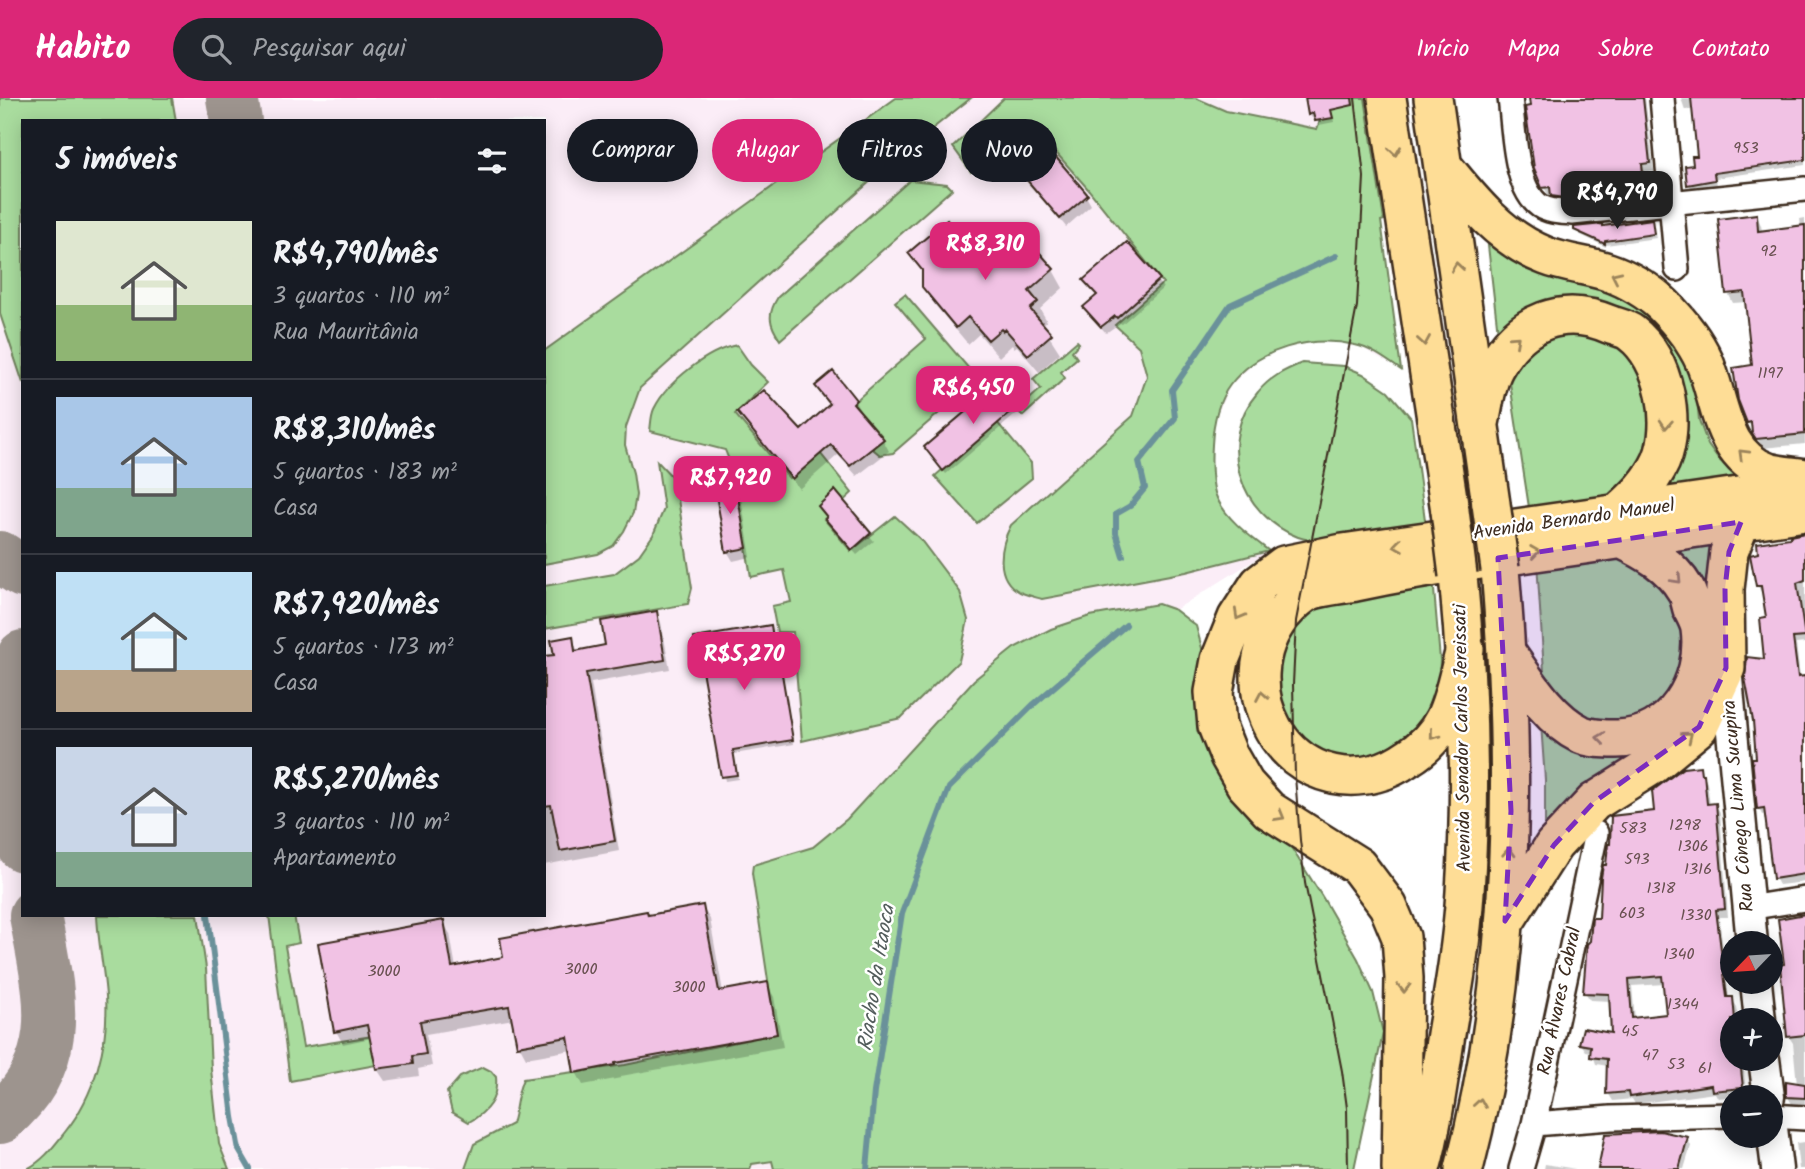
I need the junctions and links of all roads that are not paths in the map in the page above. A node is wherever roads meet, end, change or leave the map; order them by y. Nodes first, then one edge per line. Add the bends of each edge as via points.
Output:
1 (1387, 98) edge
2 (1433, 98) edge
3 (1510, 98) edge
4 (1661, 98) edge
5 (1443, 166) junction
6 (1805, 189) edge
7 (1671, 204) junction
8 (1677, 269) dead end
9 (1480, 423) junction
10 (1805, 478) edge
11 (1805, 484) edge
12 (1805, 512) edge
13 (1741, 522) junction
14 (1620, 527) junction
15 (1465, 649) junction
16 (1507, 656) junction
17 (1726, 668) junction
18 (1596, 833) dead end
19 (1805, 899) edge
20 (1748, 908) junction
21 (1505, 921) junction
22 (1751, 931) edge
23 (1720, 1115) edge
24 (1783, 1118) edge
25 (1805, 1118) edge
26 (1534, 1124) junction
27 (1775, 1148) edge
28 (1401, 1169) edge
29 (1421, 1169) edge
30 (1464, 1169) edge
31 (1521, 1169) edge
32 (1777, 1169) edge

1 -> 15 main road, Avenida Senador Carlos Jereissati, bridge via 1450,511
2 - 5 main road
3 - 7 street via 1522,180 1540,205 1572,213
4 - 7 street
9 -> 5 main road
10 -> 5 main road via 1767,471 1738,450 1726,432 1704,360 1661,303 1610,272 1523,246 1480,209
6 - 7 street
7 - 8 street
9 -> 14 main road via 1493,369 1509,344 1529,328 1552,317 1581,315 1631,333 1650,354 1663,385 1668,420 1661,459
9 - 16 main road, bridge
11 - 14 main road, Avenida Bernardo Manuel
12 - 13 main road, Avenida Bernardo Manuel
13 - 14 main road, Avenida Bernardo Manuel
13 - 17 main road via 1729,552 1725,589
15 -> 14 main road, Avenida Bernardo Manuel via 1441,727 1420,750 1382,772 1365,776 1321,772 1296,757 1280,741 1259,693 1260,668 1276,623 1309,592
14 -> 16 main road via 1685,589 1700,629 1699,669 1685,702 1664,723 1636,738 1581,734 1557,717
14 -> 28 main road, Avenida Bernardo Manuel via 1343,554 1284,565 1259,584 1237,618 1220,660 1214,692 1217,726 1245,784 1269,810 1358,866 1388,906 1401,937
15 - 29 main road, Avenida Senador Carlos Jereissati via 1465,892 1441,1069
21 -> 16 main road via 1511,811
17 - 20 street, Rua Cônego Lima Sucupira
21 -> 17 main road via 1554,845 1594,802 1653,765 1699,727
18 - 26 street, Rua Álvares Cabral
19 - 20 street
20 - 22 street, Rua Cônego Lima Sucupira
30 -> 21 main road via 1478,1118
23 - 26 street
24 - 25 street
26 - 31 street, Rua Álvares Cabral
27 - 32 street

